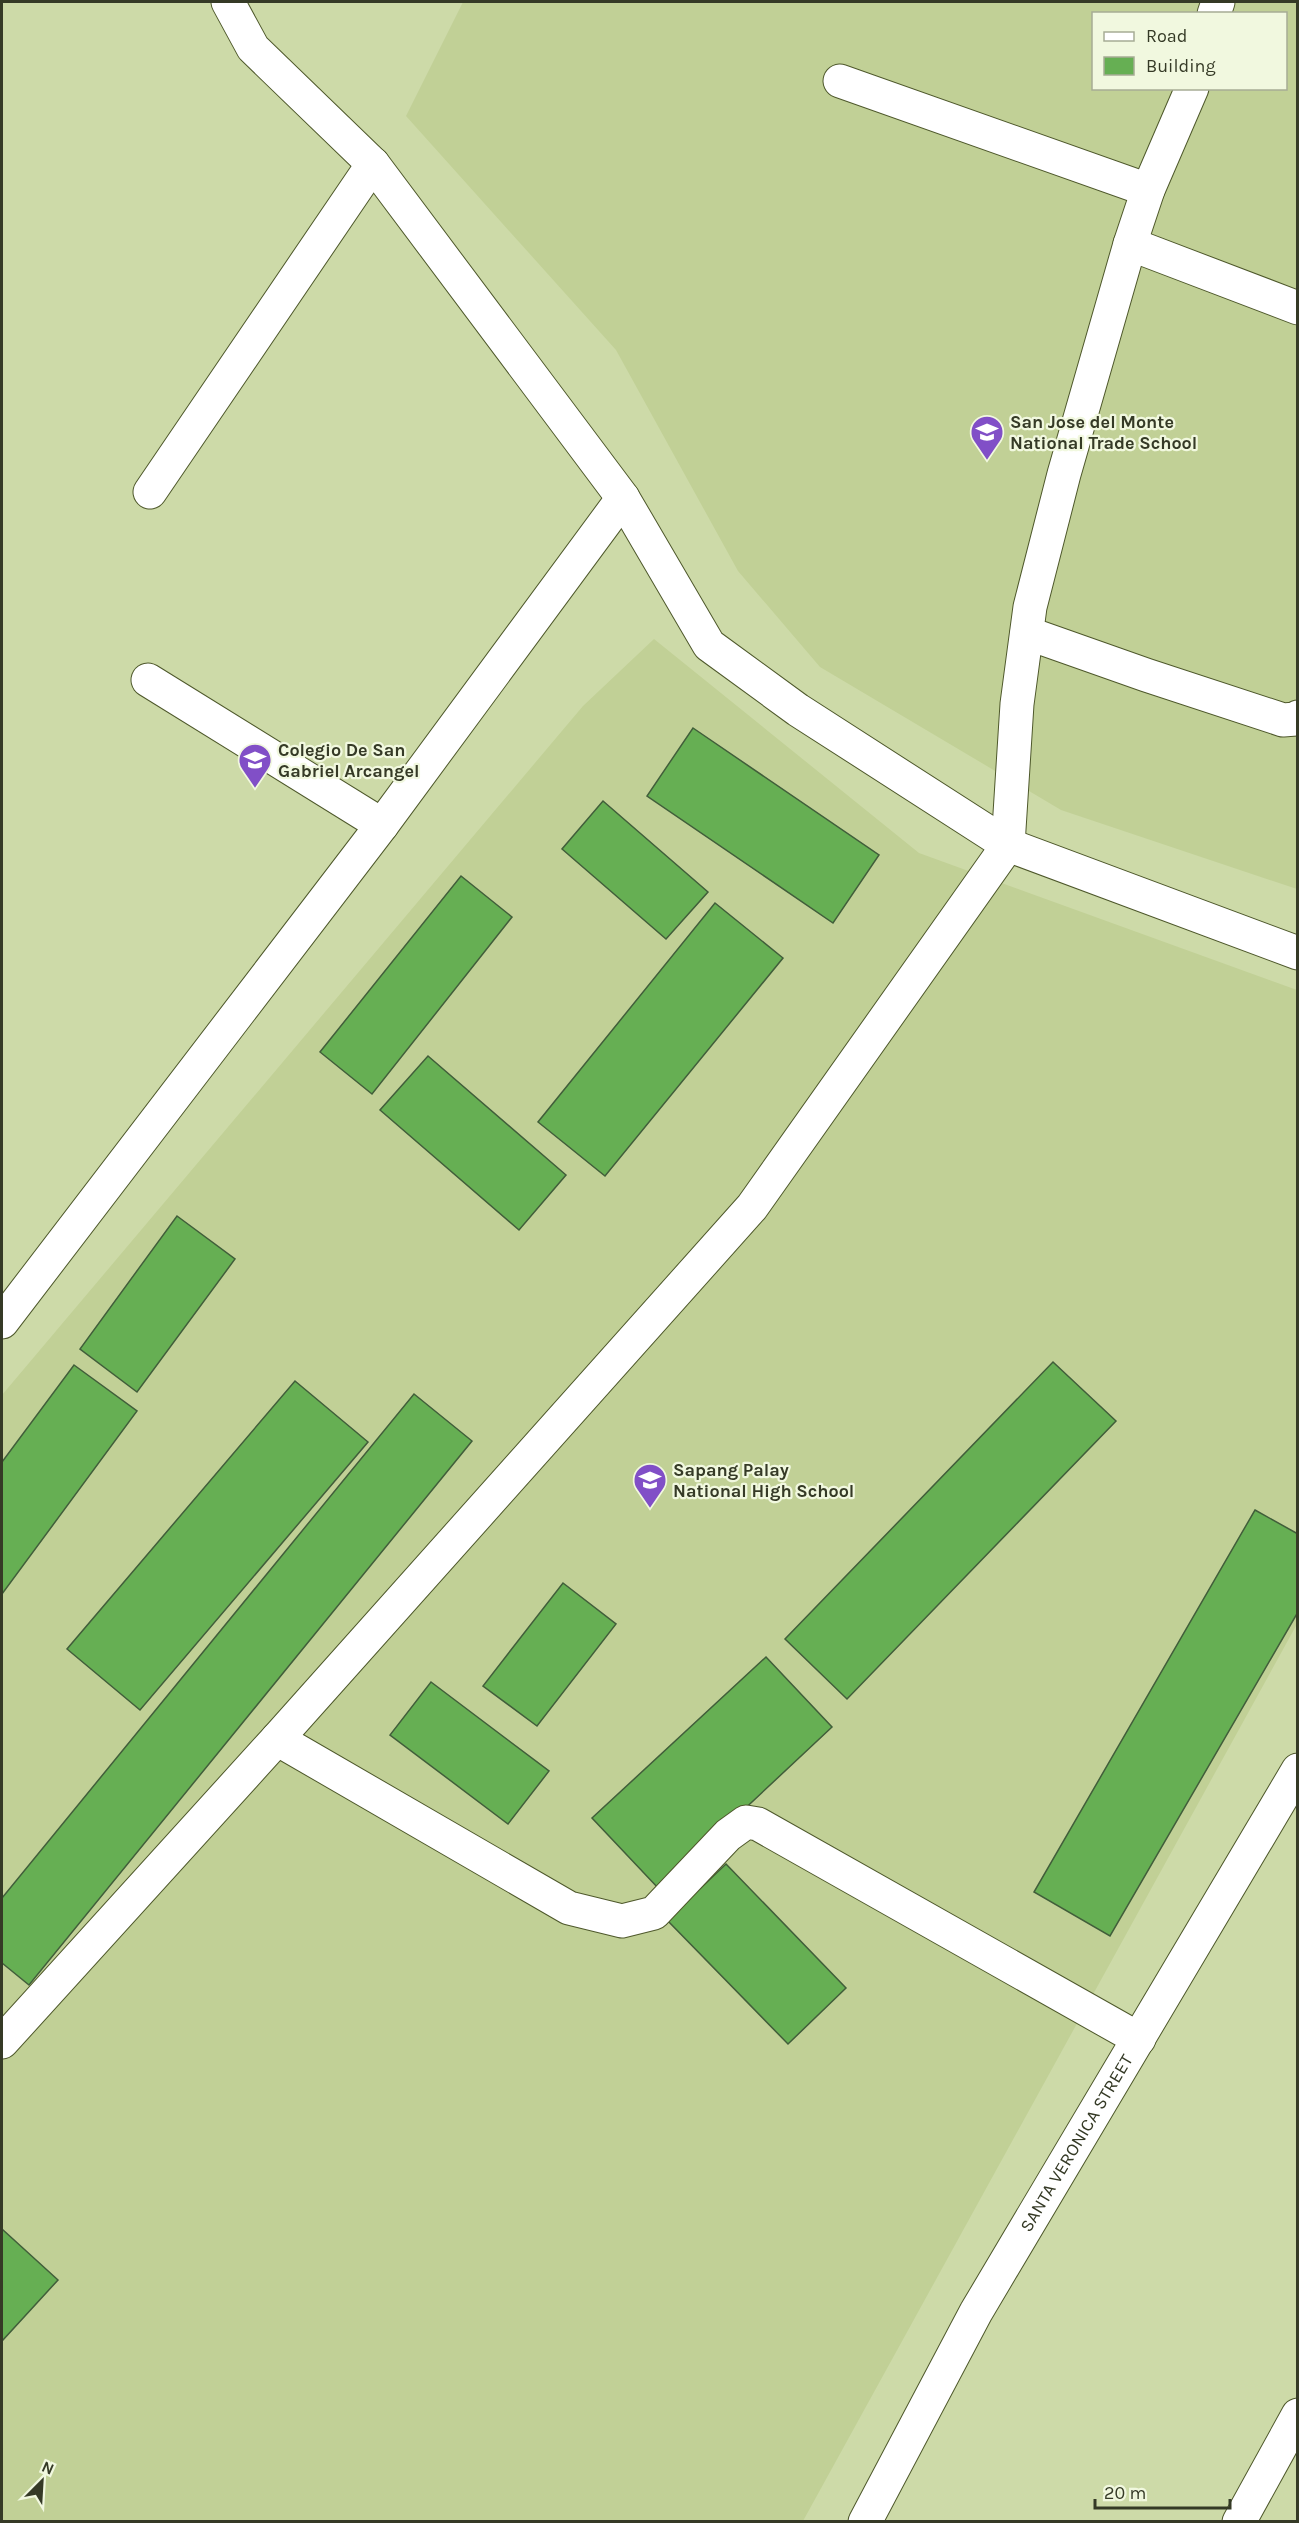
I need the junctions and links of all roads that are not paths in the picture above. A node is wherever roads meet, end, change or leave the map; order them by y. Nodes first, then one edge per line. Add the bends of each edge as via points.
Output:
1 (228, 2) edge
2 (840, 81) dead end
3 (1191, 90) edge
4 (373, 164) junction
5 (1148, 190) junction
6 (1130, 244) junction
7 (1298, 308) edge
8 (150, 492) dead end
9 (623, 498) junction
10 (1026, 633) junction
11 (148, 680) dead end
12 (1298, 717) edge
13 (382, 825) junction
14 (1008, 845) junction
15 (1298, 953) edge
16 (2, 1322) edge
17 (277, 1739) junction
18 (1298, 1770) edge
19 (1139, 2039) junction
20 (2, 2042) edge
21 (1298, 2415) edge
22 (865, 2522) edge
23 (1239, 2522) edge

1 - 4 street via 253,48
2 - 5 street
3 - 5 street
4 - 8 street
4 - 9 street
5 - 6 street
6 - 7 street
6 - 10 street via 1064,474
9 - 13 street
9 - 14 street via 709,645 798,710
10 - 12 street via 1282,720
10 - 14 street
11 - 13 street
13 - 16 street
14 - 15 street
14 - 17 street via 752,1207
17 - 19 street via 569,1908 622,1921 654,1913 728,1835 746,1822 758,1824
17 - 20 street
18 - 19 street, SANTA VERONICA STREET
19 - 22 street, SANTA VERONICA STREET via 976,2312
21 - 23 street

